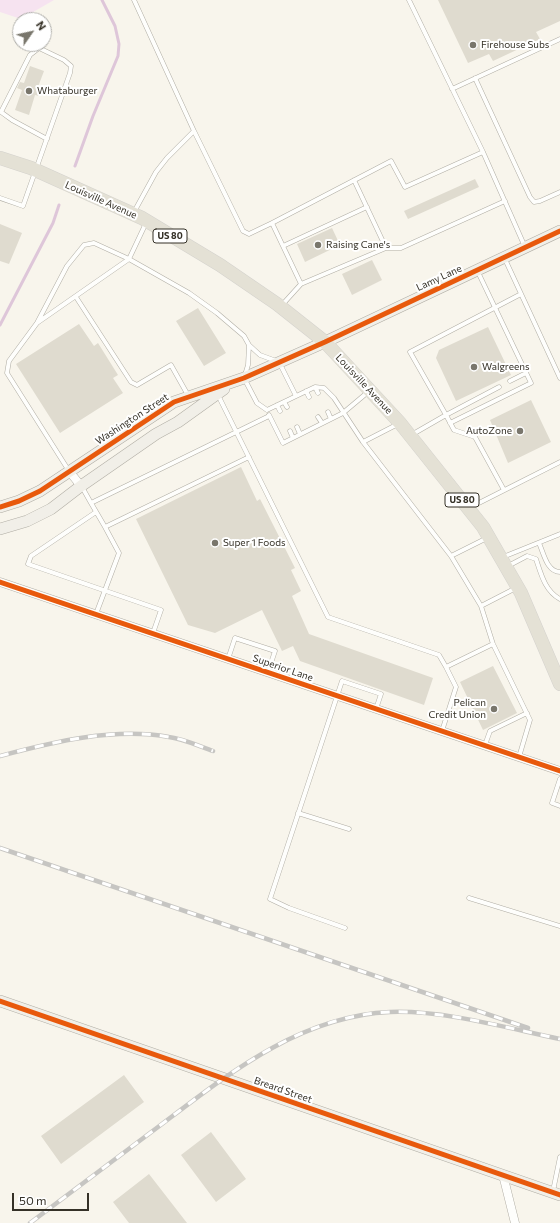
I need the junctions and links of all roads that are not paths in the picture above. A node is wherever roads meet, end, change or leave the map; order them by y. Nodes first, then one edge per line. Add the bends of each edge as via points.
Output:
1 (134, 0) edge
2 (409, 0) edge
3 (560, 39) edge
4 (475, 78) junction
5 (452, 89) junction
6 (194, 131) junction
7 (47, 139) junction
8 (482, 152) junction
9 (0, 158) edge
10 (37, 171) junction
11 (354, 180) junction
12 (560, 192) edge
13 (0, 198) edge
14 (505, 201) junction
15 (367, 207) junction
16 (133, 214) junction
17 (147, 222) junction
18 (272, 223) junction
19 (560, 230) edge
20 (283, 246) junction
21 (525, 247) junction
22 (386, 248) junction
23 (504, 257) junction
24 (129, 259) junction
25 (477, 270) junction
26 (301, 284) junction
27 (521, 294) junction
28 (76, 297) junction
29 (280, 307) junction
30 (496, 308) junction
31 (37, 323) junction
32 (325, 342) junction
33 (249, 345) junction
34 (279, 362) junction
35 (526, 373) junction
36 (244, 378) junction
37 (560, 378) edge
38 (510, 382) dead end
39 (231, 384) junction
40 (315, 387) junction
41 (499, 387) dead end
42 (370, 390) junction
43 (306, 391) junction
44 (318, 393) dead end
45 (217, 394) junction
46 (296, 396) junction
47 (189, 397) junction
48 (309, 397) dead end
49 (284, 402) junction
50 (277, 405) junction
51 (287, 408) dead end
52 (267, 410) junction
53 (280, 411) dead end
54 (328, 412) dead end
55 (343, 412) junction
56 (446, 415) junction
57 (269, 416) junction
58 (318, 417) dead end
59 (331, 419) junction
60 (322, 423) junction
61 (400, 423) junction
62 (450, 423) junction
63 (297, 427) dead end
64 (290, 431) dead end
65 (236, 432) junction
66 (300, 434) junction
67 (410, 436) junction
68 (293, 438) junction
69 (363, 442) junction
70 (249, 457) junction
71 (560, 462) edge
72 (69, 471) junction
73 (81, 486) junction
74 (504, 490) junction
75 (91, 503) junction
76 (0, 507) edge
77 (468, 509) junction
78 (96, 512) junction
79 (105, 527) junction
80 (0, 529) edge
81 (560, 534) edge
82 (488, 537) junction
83 (539, 543) junction
84 (451, 556) junction
85 (504, 563) junction
86 (560, 572) edge
87 (0, 582) edge
88 (518, 588) junction
89 (105, 591) junction
90 (560, 599) edge
91 (481, 606) junction
92 (96, 614) junction
93 (153, 633) junction
94 (493, 644) junction
95 (228, 659) junction
96 (446, 667) junction
97 (268, 672) junction
98 (560, 684) edge
99 (336, 695) junction
100 (376, 709) junction
101 (526, 713) junction
102 (442, 731) junction
103 (485, 745) junction
104 (519, 757) junction
105 (560, 771) edge
106 (560, 779) edge
107 (560, 806) edge
108 (298, 813) junction
109 (349, 829) dead end
110 (469, 898) dead end
111 (560, 926) edge
112 (345, 928) dead end
113 (0, 1001) edge
114 (560, 1157) edge
115 (503, 1175) junction
116 (556, 1194) edge
117 (515, 1223) edge

1 - 6 lane
2 - 5 lane
3 - 4 lane
4 - 5 lane
4 - 12 lane via 530,197 534,202 540,202
5 - 8 lane
6 - 16 lane via 156,172
6 - 18 lane via 242,230 249,234
7 - 7 lane via 71,66 39,48 30,55 2,112
7 - 10 lane
8 - 11 lane via 405,187 391,161
8 - 14 lane
9 - 10 main road, Louisville Avenue / US 80
10 - 13 lane via 24,206
10 - 16 main road, Louisville Avenue / US 80
11 - 15 lane
11 - 18 lane
14 - 21 lane
14 - 22 lane via 401,248
15 - 20 lane
15 - 22 lane
16 - 17 main road, Louisville Avenue / US 80
17 - 24 lane
17 - 29 main road, Louisville Avenue / US 80 via 220,265
18 - 20 lane
19 - 21 street, Lamy Lane
20 - 26 lane
21 - 23 street, Lamy Lane
22 - 26 lane
23 - 25 street, Lamy Lane
23 - 27 lane
24 - 28 lane
24 - 31 lane via 94,243 84,245 67,266
24 - 33 lane via 217,313 244,336
25 - 30 lane
25 - 32 street, Lamy Lane
26 - 29 lane
27 - 30 lane
27 - 37 lane
28 - 31 lane
28 - 47 lane via 131,382 138,385 171,365
29 - 32 main road, Louisville Avenue / US 80
30 - 35 lane
30 - 56 lane via 410,352
31 - 72 lane via 9,360 7,373
32 - 34 street, Washington Street
32 - 42 main road, Louisville Avenue / US 80
33 - 34 lane via 260,355
33 - 36 lane
34 - 36 street, Washington Street
34 - 46 lane
35 - 38 lane
35 - 62 lane via 531,383
36 - 39 street, Washington Street
36 - 52 lane via 257,403
39 - 45 street, Washington Street
39 - 47 street, Washington Street
40 - 43 lane
40 - 44 lane
40 - 55 lane via 324,388
41 - 56 lane
42 - 55 lane
42 - 61 main road, Louisville Avenue / US 80
43 - 46 lane
43 - 48 lane
45 - 65 lane
45 - 73 street, Washington Street
46 - 49 lane
47 - 72 street, Washington Street via 174,402
49 - 50 lane
49 - 51 lane
50 - 52 lane
50 - 53 lane
52 - 57 lane
54 - 59 lane
55 - 59 lane
55 - 69 lane
56 - 62 lane
56 - 67 lane
57 - 65 lane
57 - 68 lane via 283,443
58 - 60 lane
59 - 60 lane
60 - 66 lane
61 - 67 main road, Louisville Avenue / US 80
61 - 69 lane
62 - 74 lane via 454,430 475,437
63 - 66 lane
64 - 68 lane
65 - 70 lane
65 - 75 lane
66 - 68 lane
67 - 77 main road, Louisville Avenue / US 80
69 - 84 lane
70 - 79 lane
70 - 96 lane via 328,617 439,655
71 - 74 lane
72 - 73 street
72 - 76 street, Washington Street via 40,491
73 - 75 lane
73 - 80 street, Washington Street via 51,509 27,521
74 - 77 lane
75 - 78 lane
77 - 82 main road, Louisville Avenue / US 80
78 - 79 lane
78 - 89 lane via 31,556 28,564
79 - 89 lane via 119,553
81 - 83 lane
82 - 84 lane
82 - 85 main road, Louisville Avenue / US 80
83 - 85 lane
83 - 86 lane via 550,569
84 - 91 lane
85 - 88 main road, Louisville Avenue / US 80
85 - 90 lane via 527,556 536,559 552,595
87 - 92 street, Superior Lane
88 - 91 lane
88 - 98 main road, Louisville Avenue / US 80
89 - 92 lane
89 - 93 lane via 161,610
91 - 94 lane
92 - 93 street, Superior Lane
93 - 95 street, Superior Lane
94 - 96 lane
94 - 101 lane
95 - 97 street, Superior Lane
95 - 97 lane via 235,638 275,651
96 - 102 lane via 456,688
97 - 99 street, Superior Lane
99 - 100 street, Superior Lane
99 - 100 lane via 342,681 381,694
99 - 108 lane
100 - 102 street, Superior Lane
101 - 103 lane via 490,731
101 - 104 lane via 530,720
102 - 103 street, Superior Lane
103 - 104 street, Superior Lane
104 - 105 street, Superior Lane
106 - 107 lane via 552,803
108 - 109 lane
108 - 112 lane via 270,898 289,908
110 - 111 lane
113 - 115 street, Breard Street
114 - 116 lane
115 - 116 street, Breard Street
115 - 117 street

